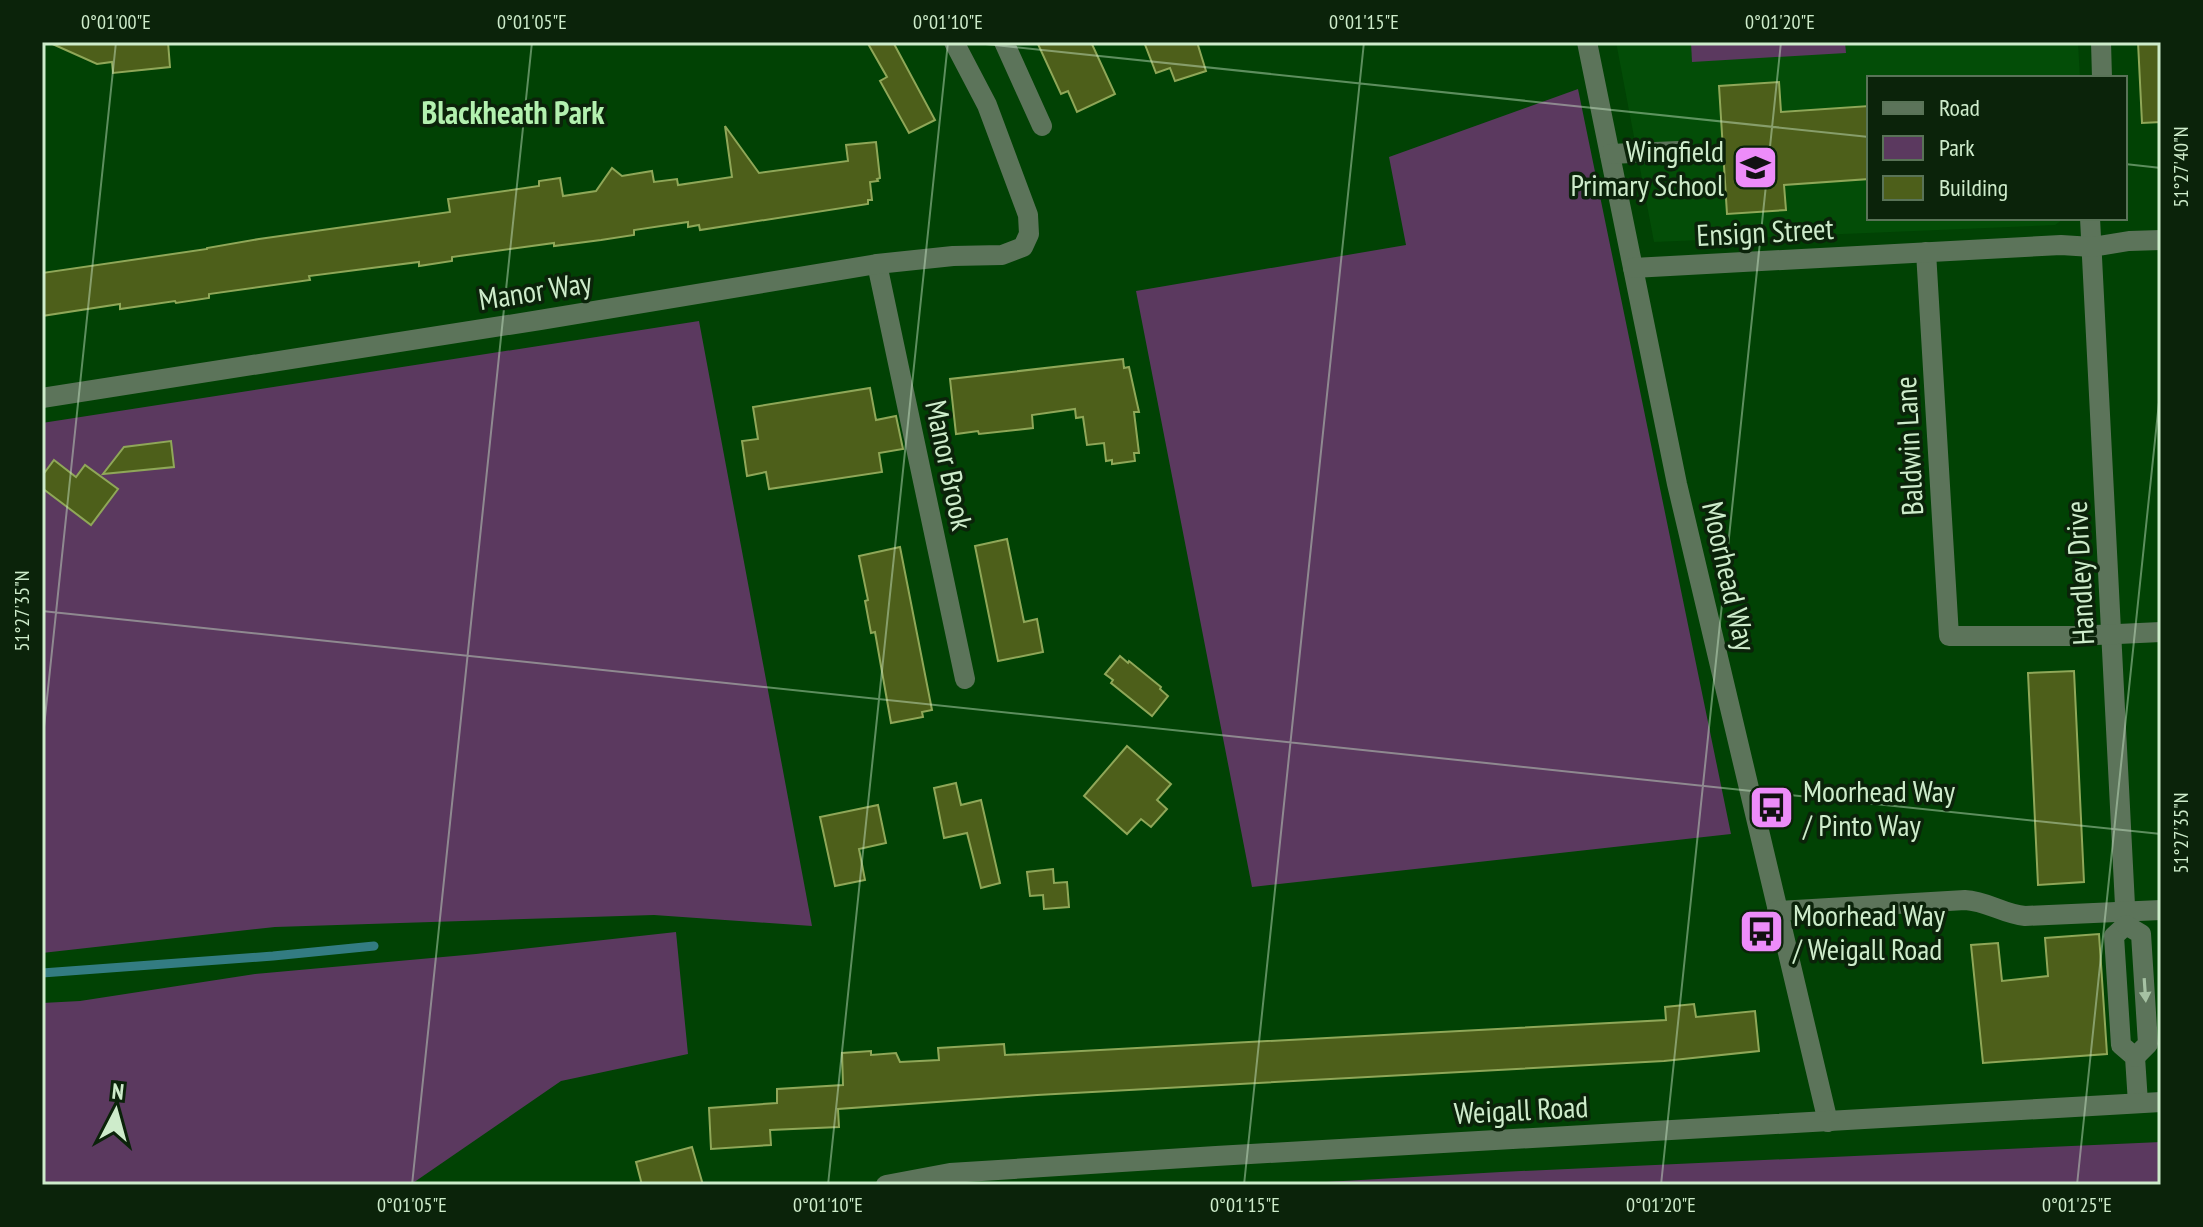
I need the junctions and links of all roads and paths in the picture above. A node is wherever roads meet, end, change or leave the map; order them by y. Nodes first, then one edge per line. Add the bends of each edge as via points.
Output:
1 (954, 42) edge
2 (1004, 42) edge
3 (1587, 42) edge
4 (2101, 42) edge
5 (2102, 76) edge
6 (1042, 126) dead end
7 (1678, 151) dead end
8 (1610, 154) junction
9 (2090, 220) edge
10 (2161, 240) edge
11 (2092, 247) junction
12 (1926, 252) junction
13 (877, 264) junction
14 (1633, 268) junction
15 (42, 398) edge
16 (2161, 632) edge
17 (2112, 633) junction
18 (965, 679) dead end
19 (2161, 910) edge
20 (1777, 911) junction
21 (2126, 918) junction
22 (2161, 1102) edge
23 (2138, 1103) junction
24 (1828, 1122) junction
25 (886, 1185) edge

1 - 13 street, Manor Way via 987,105 1028,215 1029,234 1023,247 1002,255
2 - 6 street
3 - 8 street, Moorhead Way
4 - 5 street
7 - 8 street
8 - 14 street, Moorhead Way
9 - 11 street, Handley Drive
10 - 11 street, Ensign Street
11 - 12 street, Ensign Street
11 - 17 street, Handley Drive
12 - 14 street, Ensign Street
12 - 17 street, Baldwin Lane via 1949,636
13 - 15 street, Manor Way
13 - 18 street, Manor Brook
14 - 20 street, Moorhead Way via 1677,484
16 - 17 street
17 - 21 street, Handley Drive
19 - 21 street
20 - 21 street via 1965,900 1989,903 2012,915
20 - 24 street, Moorhead Way
21 - 23 street, Handley Drive via 2141,934 2148,1044 2135,1057
22 - 23 street, Weigall Road
23 - 24 street, Weigall Road
24 - 25 street, Weigall Road via 950,1173

